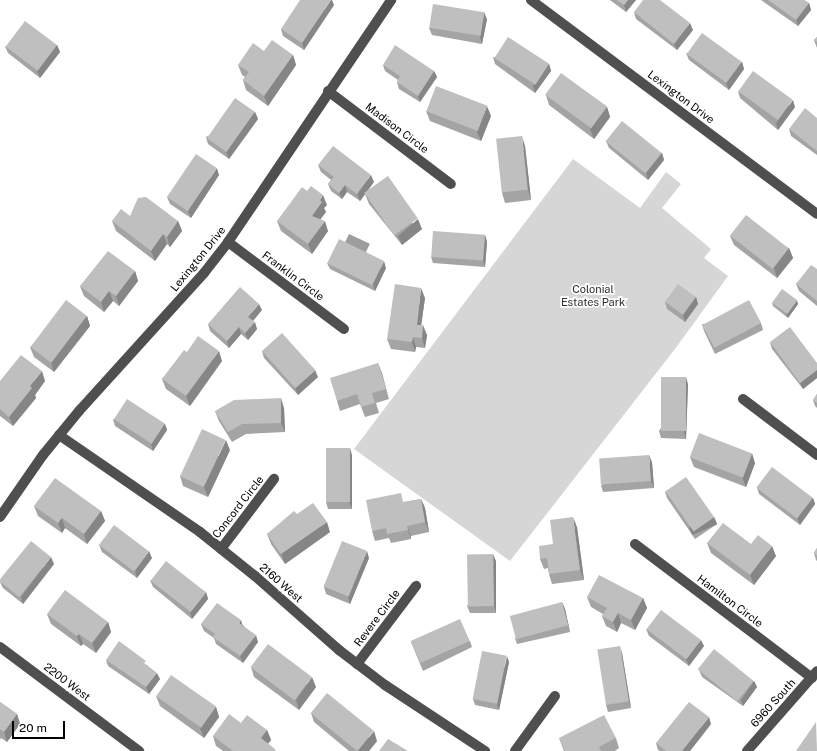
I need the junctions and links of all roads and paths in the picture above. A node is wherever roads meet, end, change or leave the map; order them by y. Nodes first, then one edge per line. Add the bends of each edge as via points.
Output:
1 (391, 0) edge
2 (531, 0) edge
3 (328, 91) junction
4 (451, 184) dead end
5 (817, 214) edge
6 (228, 242) junction
7 (344, 329) dead end
8 (743, 399) dead end
9 (59, 435) junction
10 (817, 455) edge
11 (274, 479) dead end
12 (0, 517) edge
13 (635, 544) dead end
14 (221, 549) junction
15 (416, 586) dead end
16 (0, 647) edge
17 (357, 664) junction
18 (814, 674) edge
19 (555, 696) dead end
20 (139, 751) edge
21 (485, 751) edge
22 (515, 751) edge
23 (747, 751) edge

1 - 3 street, Lexington Drive
2 - 5 street, Lexington Drive
3 - 4 street, Madison Circle
3 - 6 street, Lexington Drive
6 - 7 street, Franklin Circle
6 - 9 street, Lexington Drive via 204,273
8 - 10 street
9 - 12 street, Lexington Drive
9 - 14 street, 2160 West
11 - 14 street, Concord Circle
13 - 18 street, Hamilton Circle
14 - 17 street, 2160 West
15 - 17 street, Revere Circle
16 - 20 street, 2200 West
17 - 21 street, 2160 West
18 - 23 street, 6960 South
19 - 22 street

